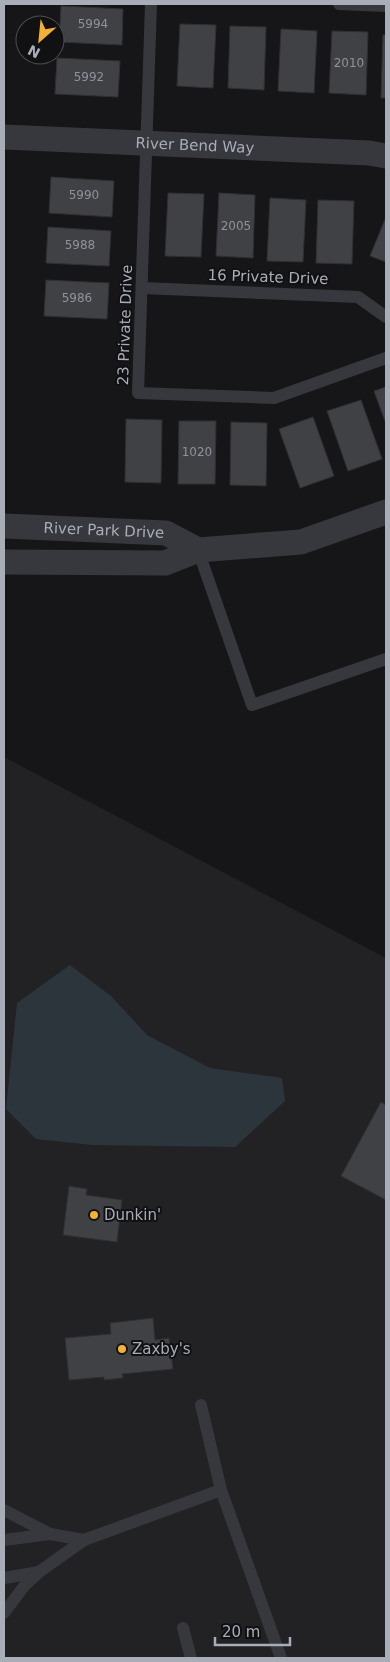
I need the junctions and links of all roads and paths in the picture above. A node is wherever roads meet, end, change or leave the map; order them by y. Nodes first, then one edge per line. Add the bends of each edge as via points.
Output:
1 (152, 4) edge
2 (339, 4) edge
3 (386, 6) edge
4 (4, 137) edge
5 (147, 144) junction
6 (386, 156) edge
7 (142, 288) junction
8 (386, 317) edge
9 (386, 358) edge
10 (386, 512) edge
11 (4, 526) edge
12 (198, 550) junction
13 (11, 562) edge
14 (386, 659) edge
15 (201, 1405) dead end
16 (221, 1490) junction
17 (4, 1510) edge
18 (50, 1534) junction
19 (4, 1540) edge
20 (84, 1540) junction
21 (39, 1572) junction
22 (4, 1578) edge
23 (4, 1613) edge
24 (183, 1628) dead end
25 (191, 1658) edge
26 (281, 1658) edge

1 - 5 lane, 23 Private Drive
2 - 3 lane
4 - 5 street, River Bend Way
5 - 6 street, River Bend Way
5 - 7 lane, 23 Private Drive
7 - 8 lane, 16 Private Drive via 358,297
7 - 9 lane, 23 Private Drive via 138,393 274,398
10 - 12 street, River Park Drive via 300,542
11 - 12 street, River Park Drive via 166,533
12 - 13 street, River Park Drive via 165,563
12 - 14 lane via 252,705
15 - 16 lane
16 - 20 lane
16 - 26 lane
17 - 18 lane
18 - 19 lane
18 - 20 lane
20 - 21 lane
21 - 22 lane
21 - 23 lane
24 - 25 lane

